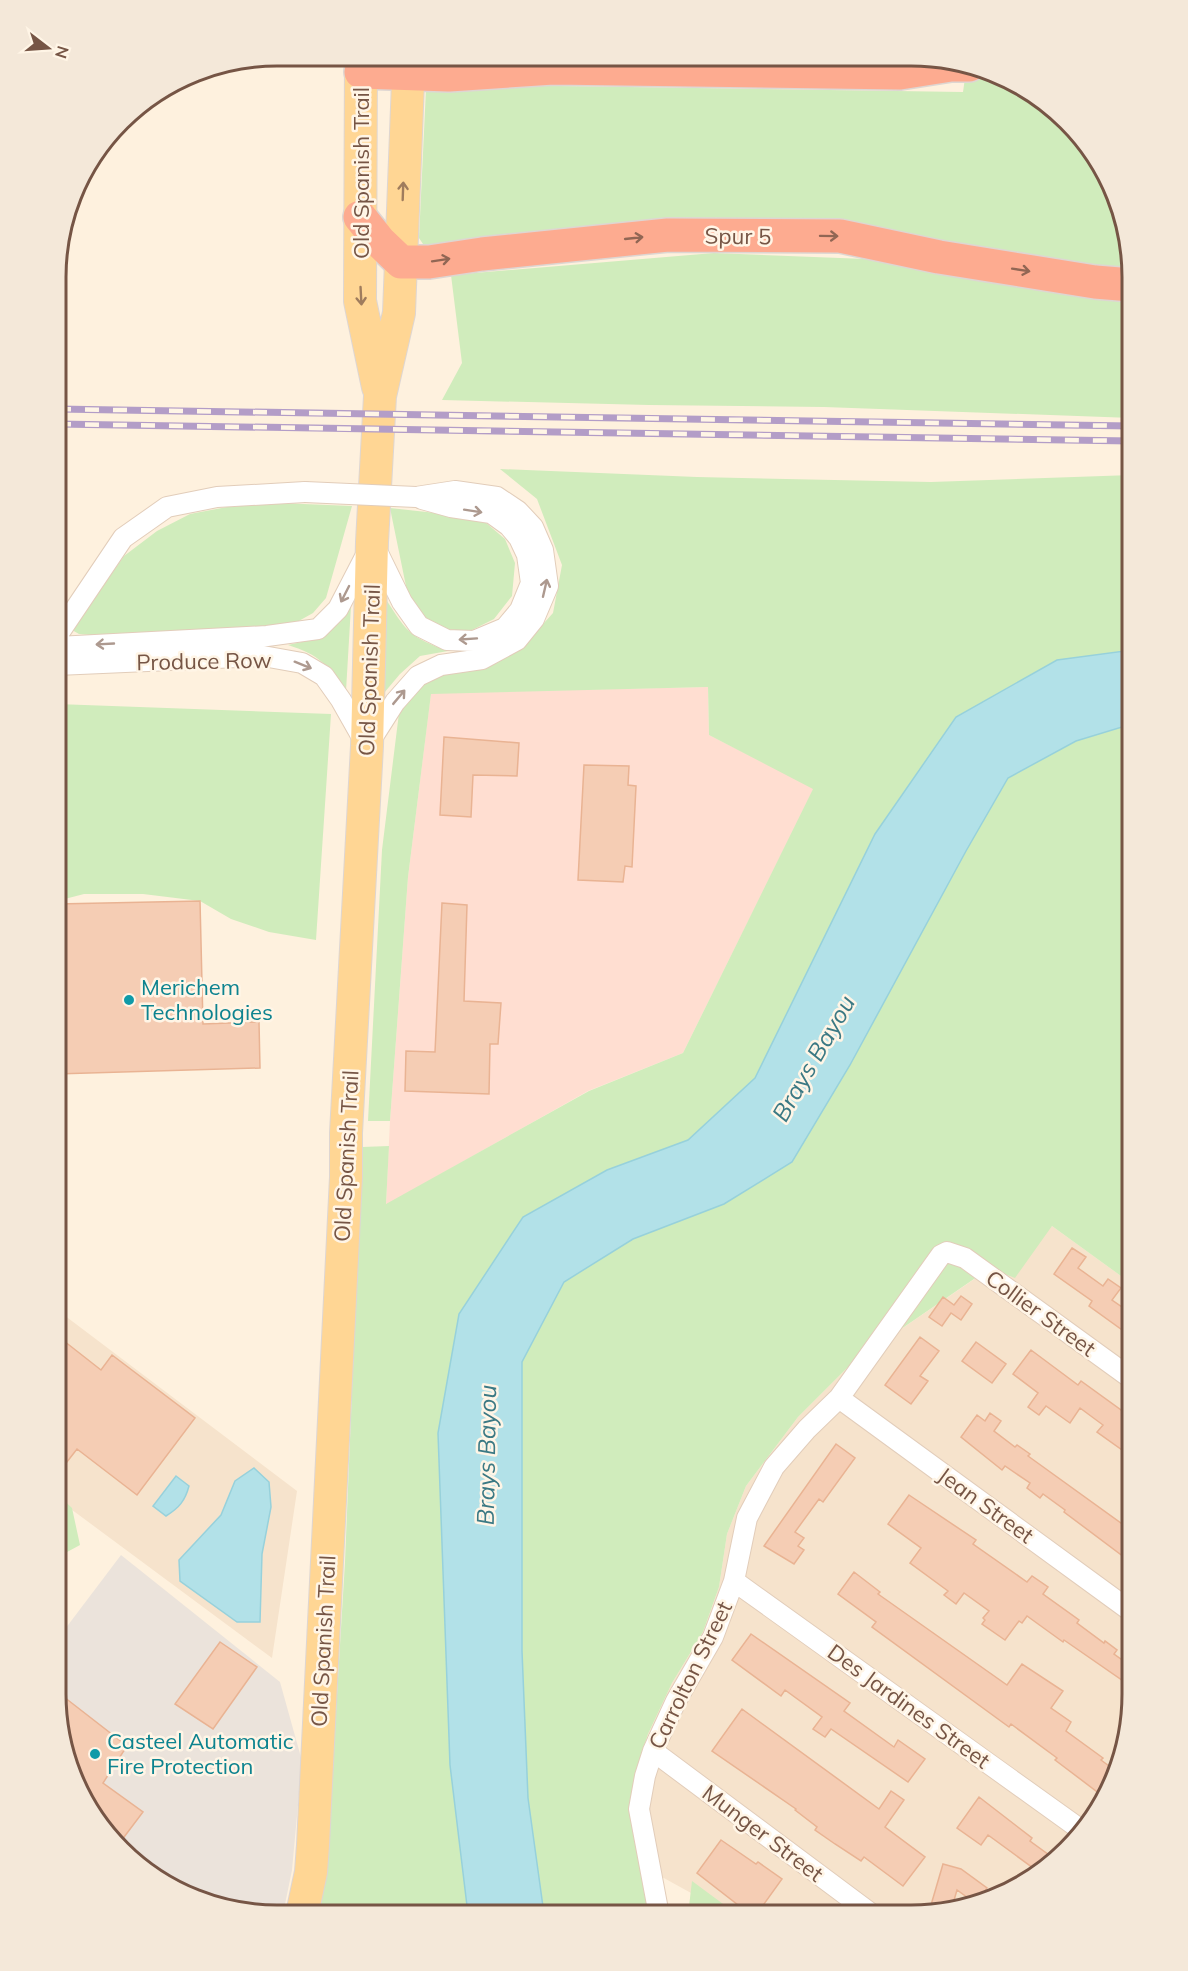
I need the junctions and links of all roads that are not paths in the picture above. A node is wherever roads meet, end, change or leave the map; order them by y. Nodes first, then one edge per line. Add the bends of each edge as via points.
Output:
1 (361, 66) edge
2 (409, 66) edge
3 (413, 66) edge
4 (543, 66) edge
5 (553, 68) junction
6 (935, 68) edge
7 (360, 217) junction
8 (401, 262) junction
9 (1122, 284) edge
10 (380, 396) junction
11 (416, 497) junction
12 (372, 542) junction
13 (66, 623) edge
14 (66, 647) edge
15 (66, 664) edge
16 (367, 746) junction
17 (947, 1252) joint
18 (1122, 1372) edge
19 (839, 1398) junction
20 (734, 1581) junction
21 (1122, 1605) edge
22 (653, 1751) junction
23 (1075, 1826) edge
24 (304, 1905) edge
25 (657, 1905) edge
26 (860, 1905) edge

1 - 7 main road, Old Spanish Trail
8 -> 2 main road, Old Spanish Trail
3 - 5 highway via 448,75
4 - 5 main road
5 - 6 highway via 900,73
7 - 8 highway
7 -> 10 main road, Old Spanish Trail via 360,301
8 -> 9 highway, Spur 5 / Spur 5 via 668,235 840,236 939,257
8 - 10 main road, Old Spanish Trail via 399,313
10 - 12 main road, Old Spanish Trail
11 -> 12 street via 491,513 519,538 527,555 531,583 520,610 505,628 474,640 447,640 419,626 402,602
11 - 13 street, bridge via 305,492 217,497 167,507 123,538
16 -> 11 street via 395,702 418,676 441,665 482,659 517,640 534,619 548,586 543,550 533,527 518,511 497,497 455,491
12 -> 14 street, Produce Row via 338,609 318,629 267,636
12 - 16 main road, Old Spanish Trail
15 -> 16 street, Produce Row via 263,656 302,663 324,676
16 - 24 main road, Old Spanish Trail via 312,1863
17 - 18 street, Collier Street via 965,1257
17 - 19 street, Carrolton Street via 933,1264
19 - 20 street, Carrolton Street via 774,1467 747,1518
19 - 21 street, Jean Street
20 - 22 street, Carrolton Street via 713,1637
20 - 23 street, Des Jardines Street
22 - 25 street, Carrolton Street via 639,1809
22 - 26 street, Munger Street

